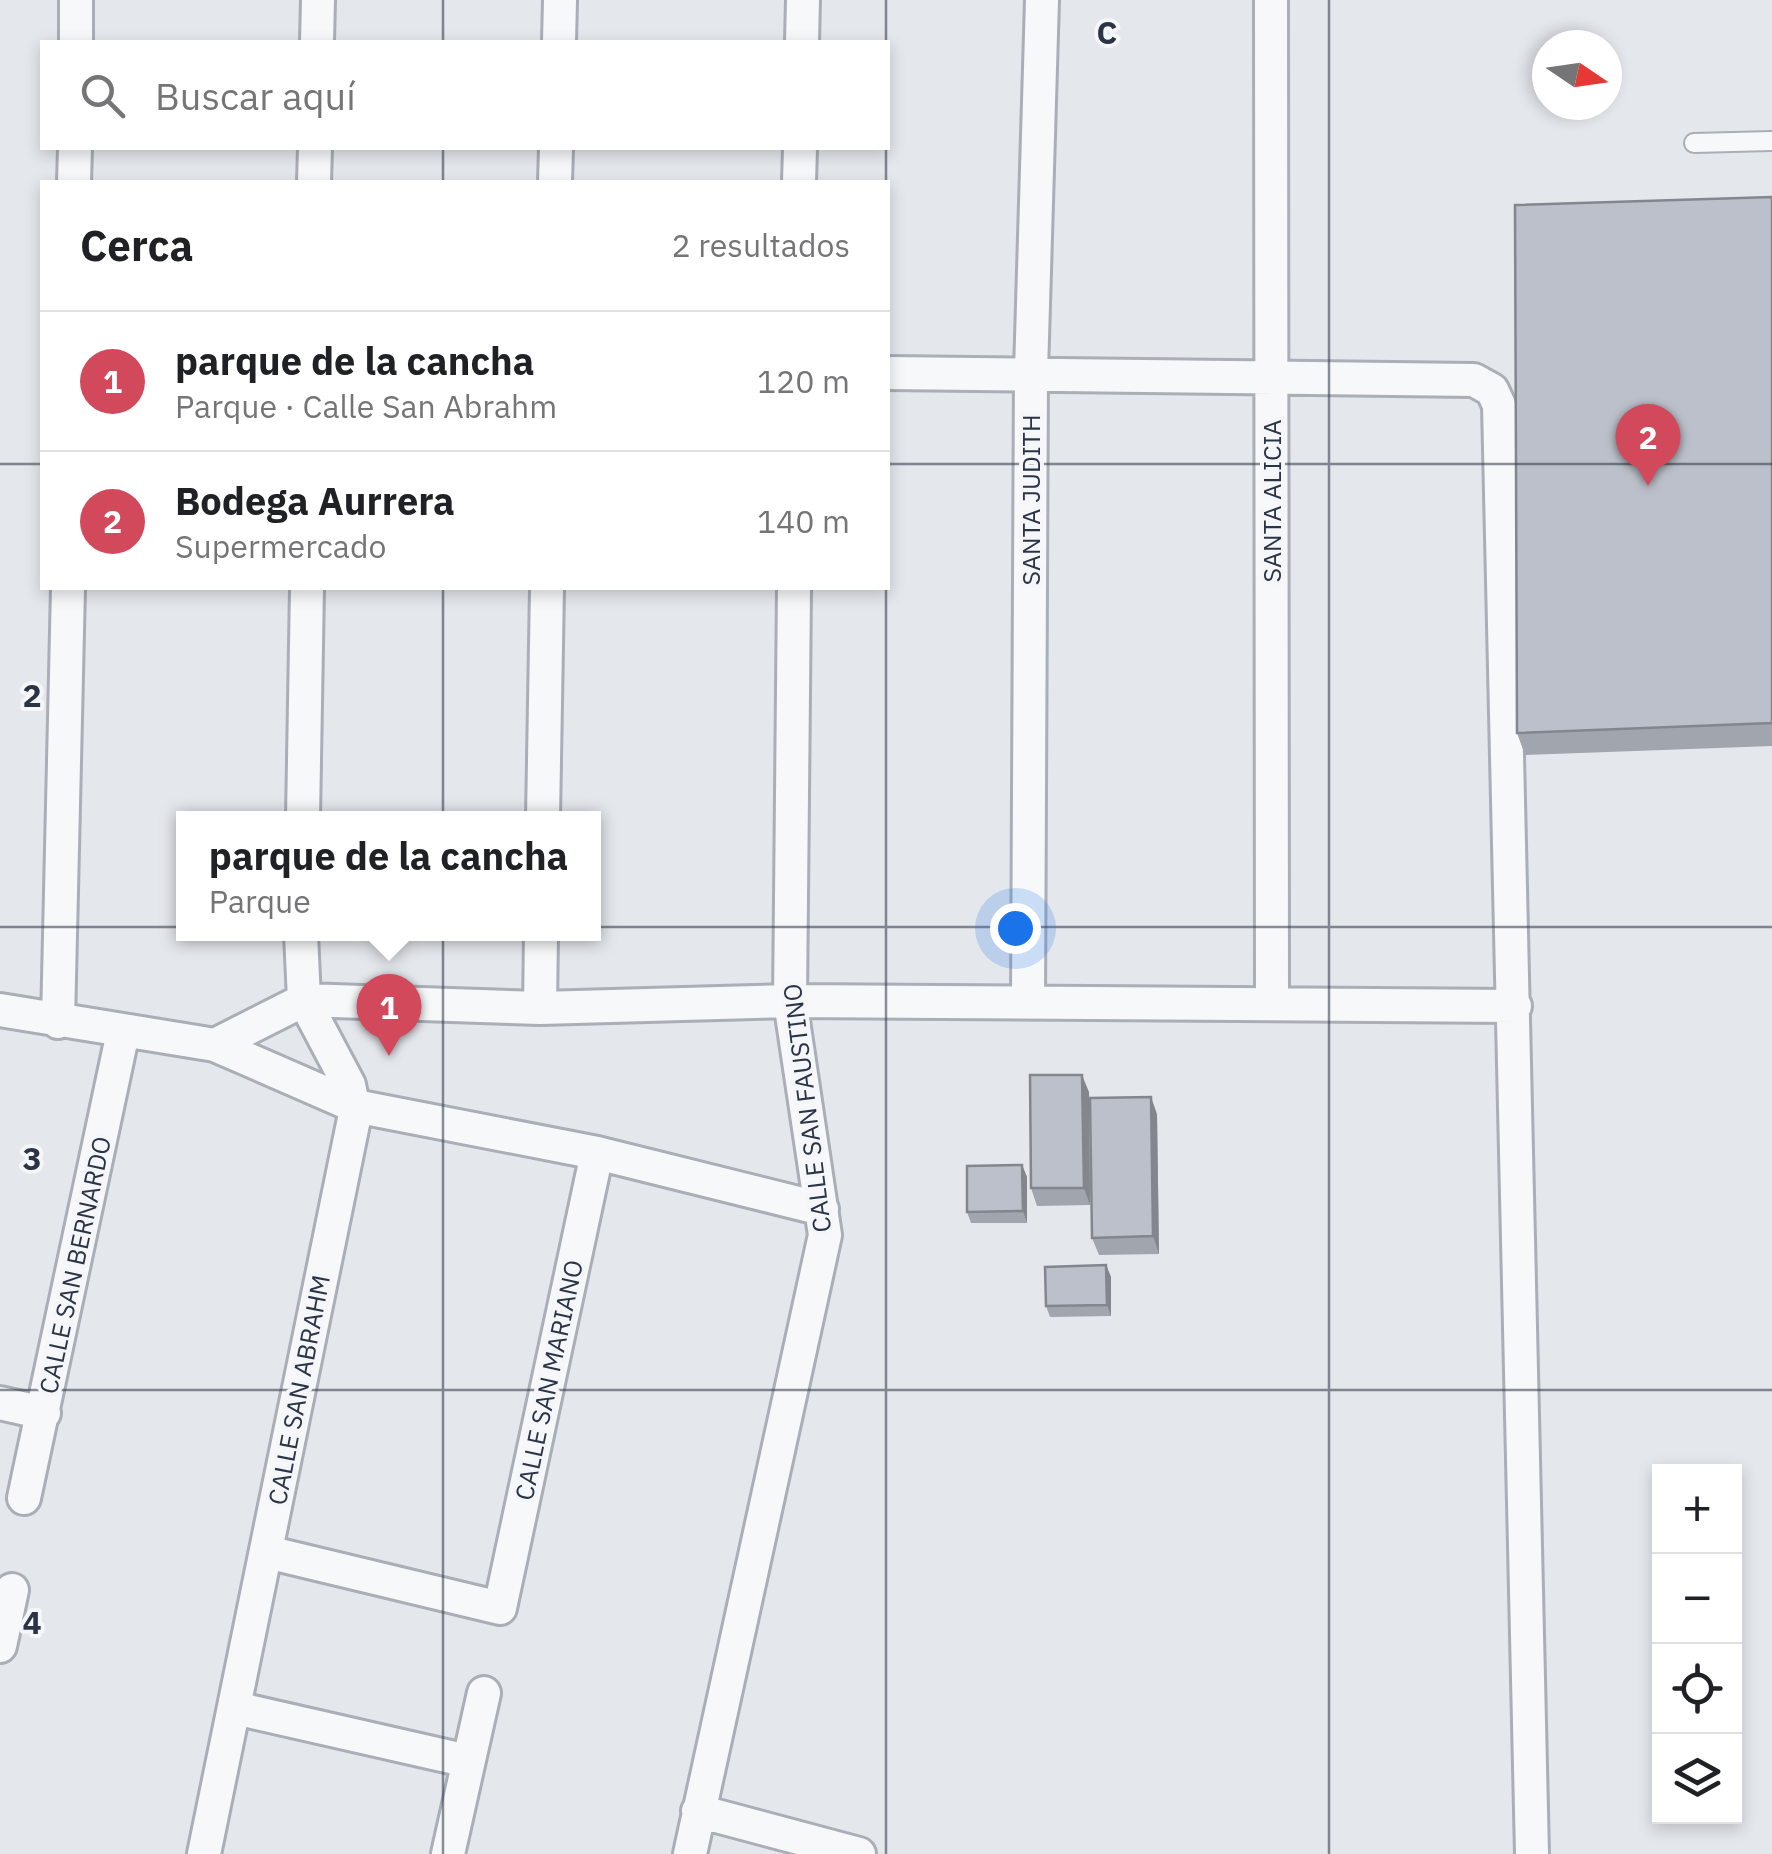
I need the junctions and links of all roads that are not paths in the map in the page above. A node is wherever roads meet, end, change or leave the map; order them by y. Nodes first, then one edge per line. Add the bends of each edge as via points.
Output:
1 (76, 0) edge
2 (318, 0) edge
3 (560, 0) edge
4 (803, 0) edge
5 (1042, 0) edge
6 (1272, 0) edge
7 (76, 40) edge
8 (317, 40) edge
9 (559, 40) edge
10 (802, 40) edge
11 (1772, 141) edge
12 (1694, 144) dead end
13 (75, 150) edge
14 (315, 150) edge
15 (556, 150) edge
16 (800, 150) edge
17 (74, 180) edge
18 (314, 180) edge
19 (555, 180) edge
20 (799, 180) edge
21 (1031, 372) junction
22 (890, 373) edge
23 (1272, 377) junction
24 (68, 590) edge
25 (307, 590) edge
26 (547, 590) edge
27 (794, 590) edge
28 (303, 811) edge
29 (543, 811) edge
30 (301, 941) edge
31 (541, 941) edge
32 (304, 1000) junction
33 (790, 1001) junction
34 (1028, 1001) junction
35 (1272, 1003) junction
36 (1515, 1006) junction
37 (540, 1008) junction
38 (0, 1010) edge
39 (58, 1022) junction
40 (123, 1032) junction
41 (215, 1045) junction
42 (355, 1106) junction
43 (597, 1153) junction
44 (822, 1209) junction
45 (0, 1403) edge
46 (44, 1413) junction
47 (24, 1498) dead end
48 (267, 1552) junction
49 (12, 1590) dead end
50 (0, 1642) edge
51 (484, 1693) dead end
52 (235, 1708) junction
53 (468, 1761) junction
54 (698, 1811) junction
55 (204, 1854) edge
56 (448, 1854) edge
57 (690, 1854) edge
58 (859, 1854) edge
59 (1532, 1854) edge

1 - 7 street
2 - 8 street
3 - 9 street
4 - 10 street
5 - 21 street, SANTA JUDITH
6 - 23 street, SANTA ALICIA
11 - 12 lane
13 - 17 street
14 - 18 street
15 - 19 street
16 - 20 street
21 - 22 street
21 - 23 street
21 - 34 street, SANTA JUDITH
23 - 35 street, SANTA ALICIA
23 - 36 street via 1474,380 1492,390 1498,406
24 - 39 street
25 - 28 street
26 - 29 street
27 - 33 street, CALLE SAN FAUSTINO
30 - 32 street
31 - 37 street
32 - 37 street
32 - 41 street
32 - 42 street
33 - 34 street
33 - 37 street
33 - 44 street, CALLE SAN FAUSTINO
34 - 35 street
35 - 36 street
36 - 59 street
38 - 39 street
39 - 40 street
40 - 41 street
40 - 46 street, CALLE SAN BERNARDO
41 - 42 street
42 - 43 street
42 - 48 street, CALLE SAN ABRAHM
43 - 44 street
43 - 48 street, CALLE SAN MARIANO via 500,1608
44 - 54 street, CALLE SAN FAUSTINO via 825,1234
45 - 46 street
46 - 47 street, CALLE SAN BERNARDO
48 - 52 street, CALLE SAN ABRAHM
49 - 50 street
51 - 53 street
52 - 53 street
52 - 55 street, CALLE SAN ABRAHM
53 - 56 street
54 - 57 street, CALLE SAN FAUSTINO
54 - 58 street

